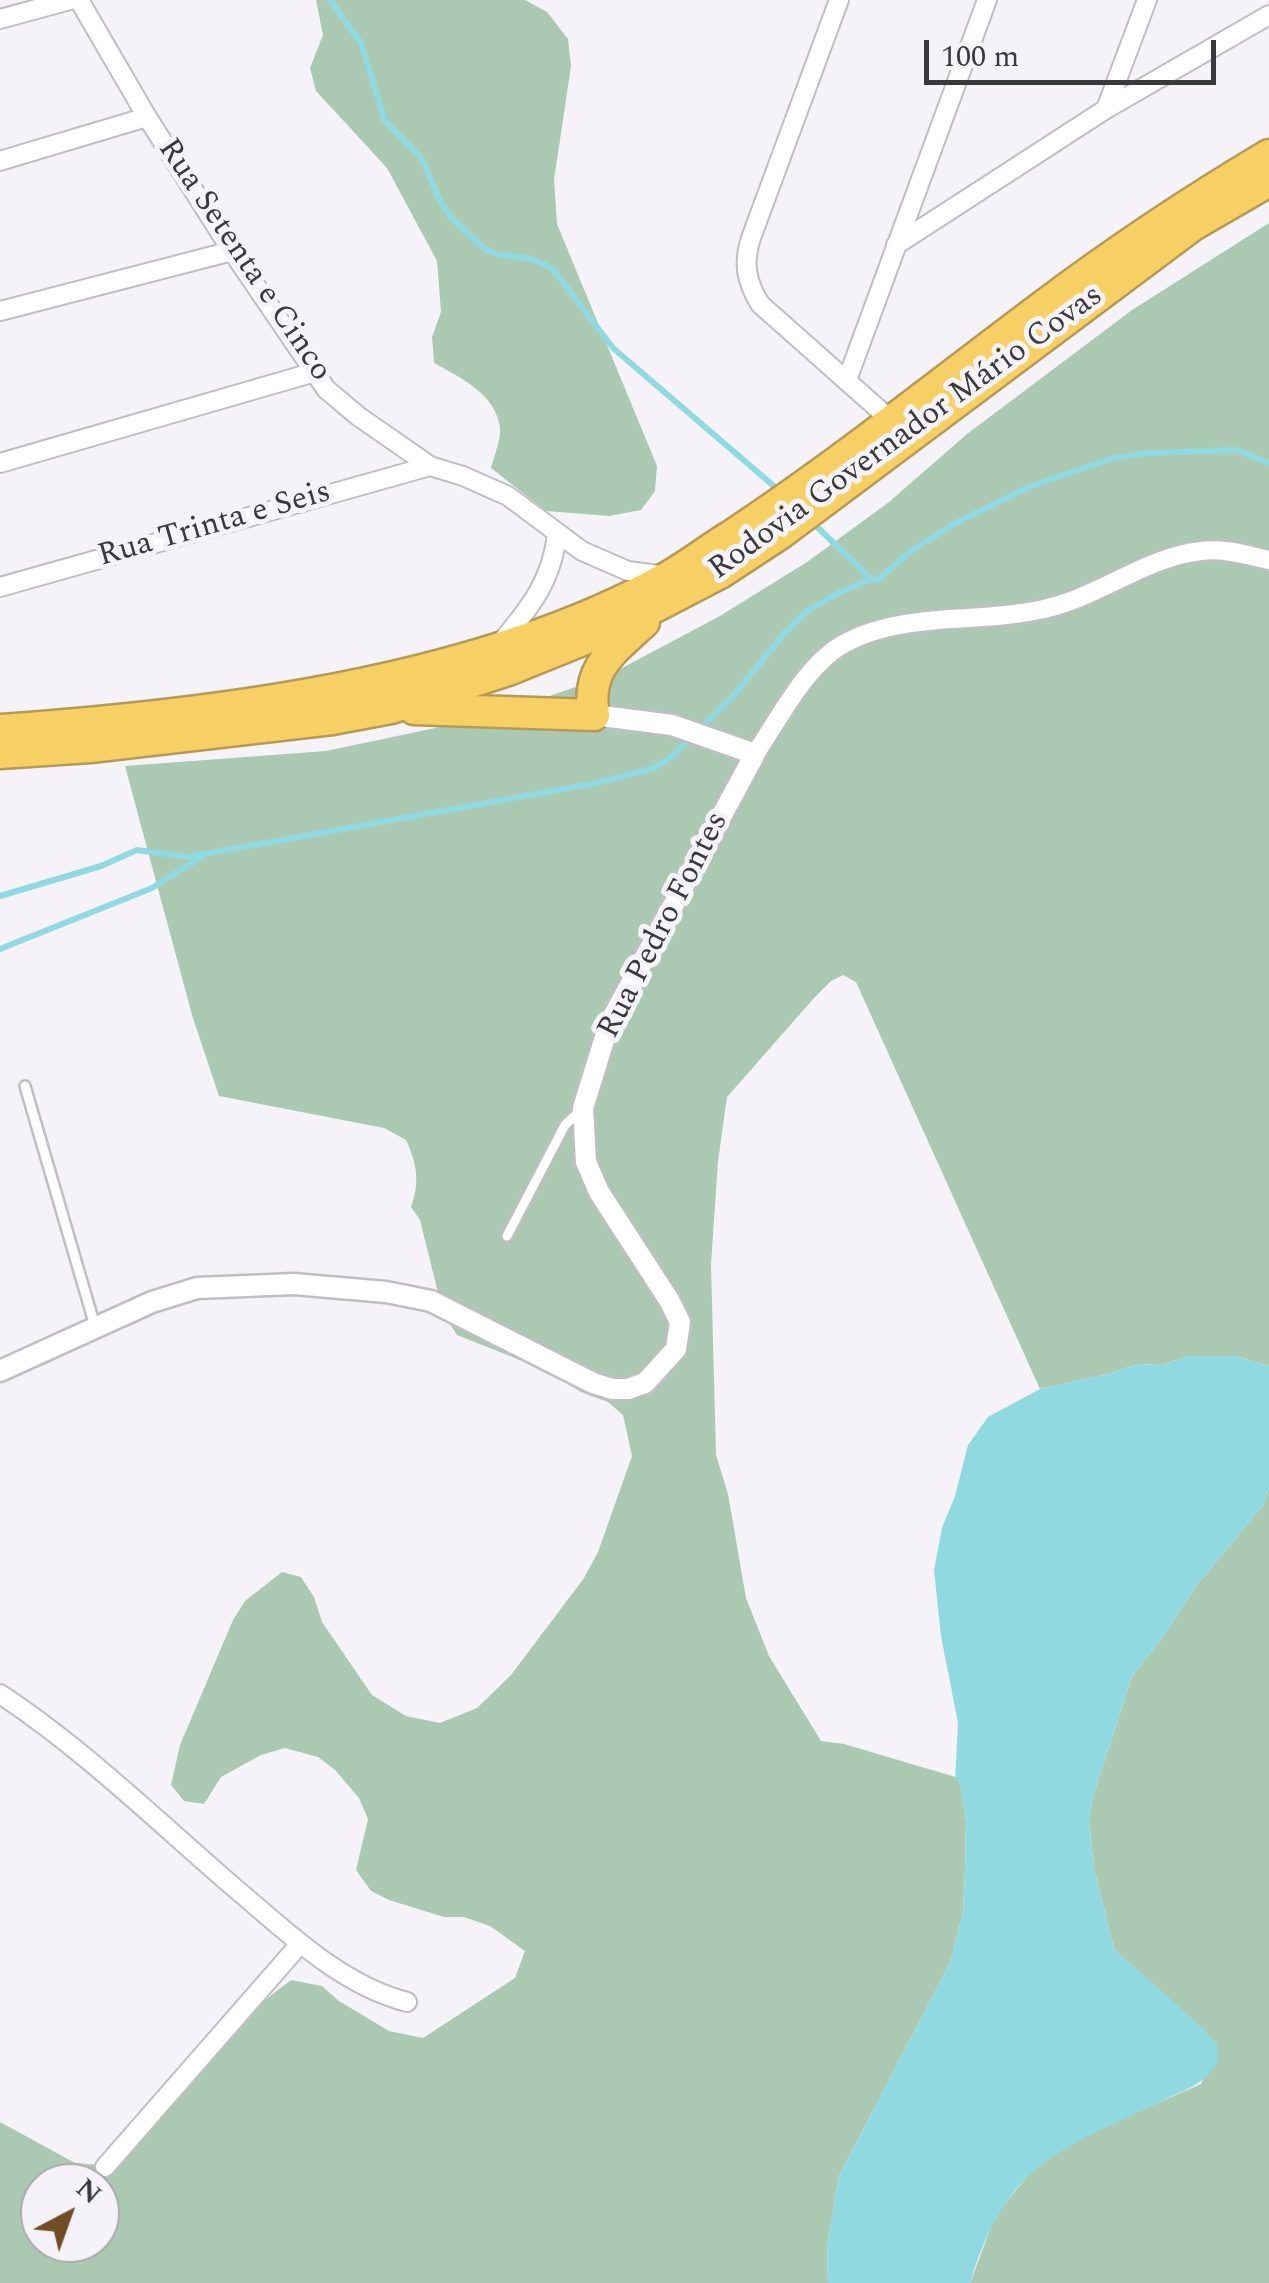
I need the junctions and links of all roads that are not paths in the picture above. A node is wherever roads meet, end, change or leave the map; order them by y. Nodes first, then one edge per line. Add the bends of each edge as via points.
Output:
1 (70, 0) edge
2 (79, 0) edge
3 (839, 0) edge
4 (987, 0) edge
5 (1147, 0) edge
6 (1269, 15) edge
7 (0, 18) edge
8 (1106, 109) junction
9 (146, 117) junction
10 (1269, 156) edge
11 (0, 160) edge
12 (1269, 182) edge
13 (896, 246) junction
14 (232, 251) junction
15 (0, 311) edge
16 (315, 372) junction
17 (847, 380) junction
18 (893, 422) junction
19 (0, 463) edge
20 (430, 466) junction
21 (558, 534) junction
22 (1269, 560) edge
23 (0, 587) edge
24 (665, 590) junction
25 (497, 647) junction
26 (391, 708) junction
27 (594, 715) junction
28 (0, 730) edge
29 (0, 753) edge
30 (755, 754) junction
31 (25, 1086) dead end
32 (583, 1108) junction
33 (508, 1236) dead end
34 (95, 1326) junction
35 (0, 1371) edge
36 (0, 1694) edge
37 (300, 1944) junction
38 (407, 2002) dead end
39 (108, 2163) edge

1 - 7 street
2 - 9 street, Rua Setenta e Cinco
3 - 17 street via 751,238 746,270 760,304
4 - 13 street
5 - 8 street
6 - 8 street
8 - 13 street
9 - 11 street
9 - 14 street, Rua Setenta e Cinco
10 - 18 highway, Rodovia Governador Mário Covas via 1154,225
12 - 24 highway, Rodovia Governador Mário Covas via 1192,226 720,573
13 - 17 street
14 - 15 street
14 - 16 street, Rua Setenta e Cinco
16 - 19 street
16 - 20 street, Rua Setenta e Cinco via 342,403
17 - 18 street
18 - 24 highway, Rodovia Governador Mário Covas
20 - 21 street, Rua Setenta e Cinco via 499,492
20 - 23 street, Rua Trinta e Seis
21 - 24 street, Rua Setenta e Cinco
21 - 25 street via 542,588
22 - 30 street, Rua Pedro Fontes via 1198,551 1051,607 908,624 846,642 810,675
24 - 25 highway, Rodovia Governador Mário Covas
24 - 26 highway, Rodovia Governador Mário Covas via 622,624
24 - 27 highway via 594,676
25 - 28 highway, Rodovia Governador Mário Covas via 240,705
26 - 27 highway
26 - 29 highway, Rodovia Governador Mário Covas
27 - 30 street via 672,725
30 - 32 street, Rua Pedro Fontes via 609,1024
31 - 34 lane
32 - 33 lane via 565,1125
32 - 34 street, Rua Pedro Fontes via 586,1162 680,1322 676,1349 645,1383 612,1389 593,1383 430,1302 386,1292 294,1284 197,1288
34 - 35 street, Rua Pedro Fontes
36 - 37 street
37 - 38 street
37 - 39 street

